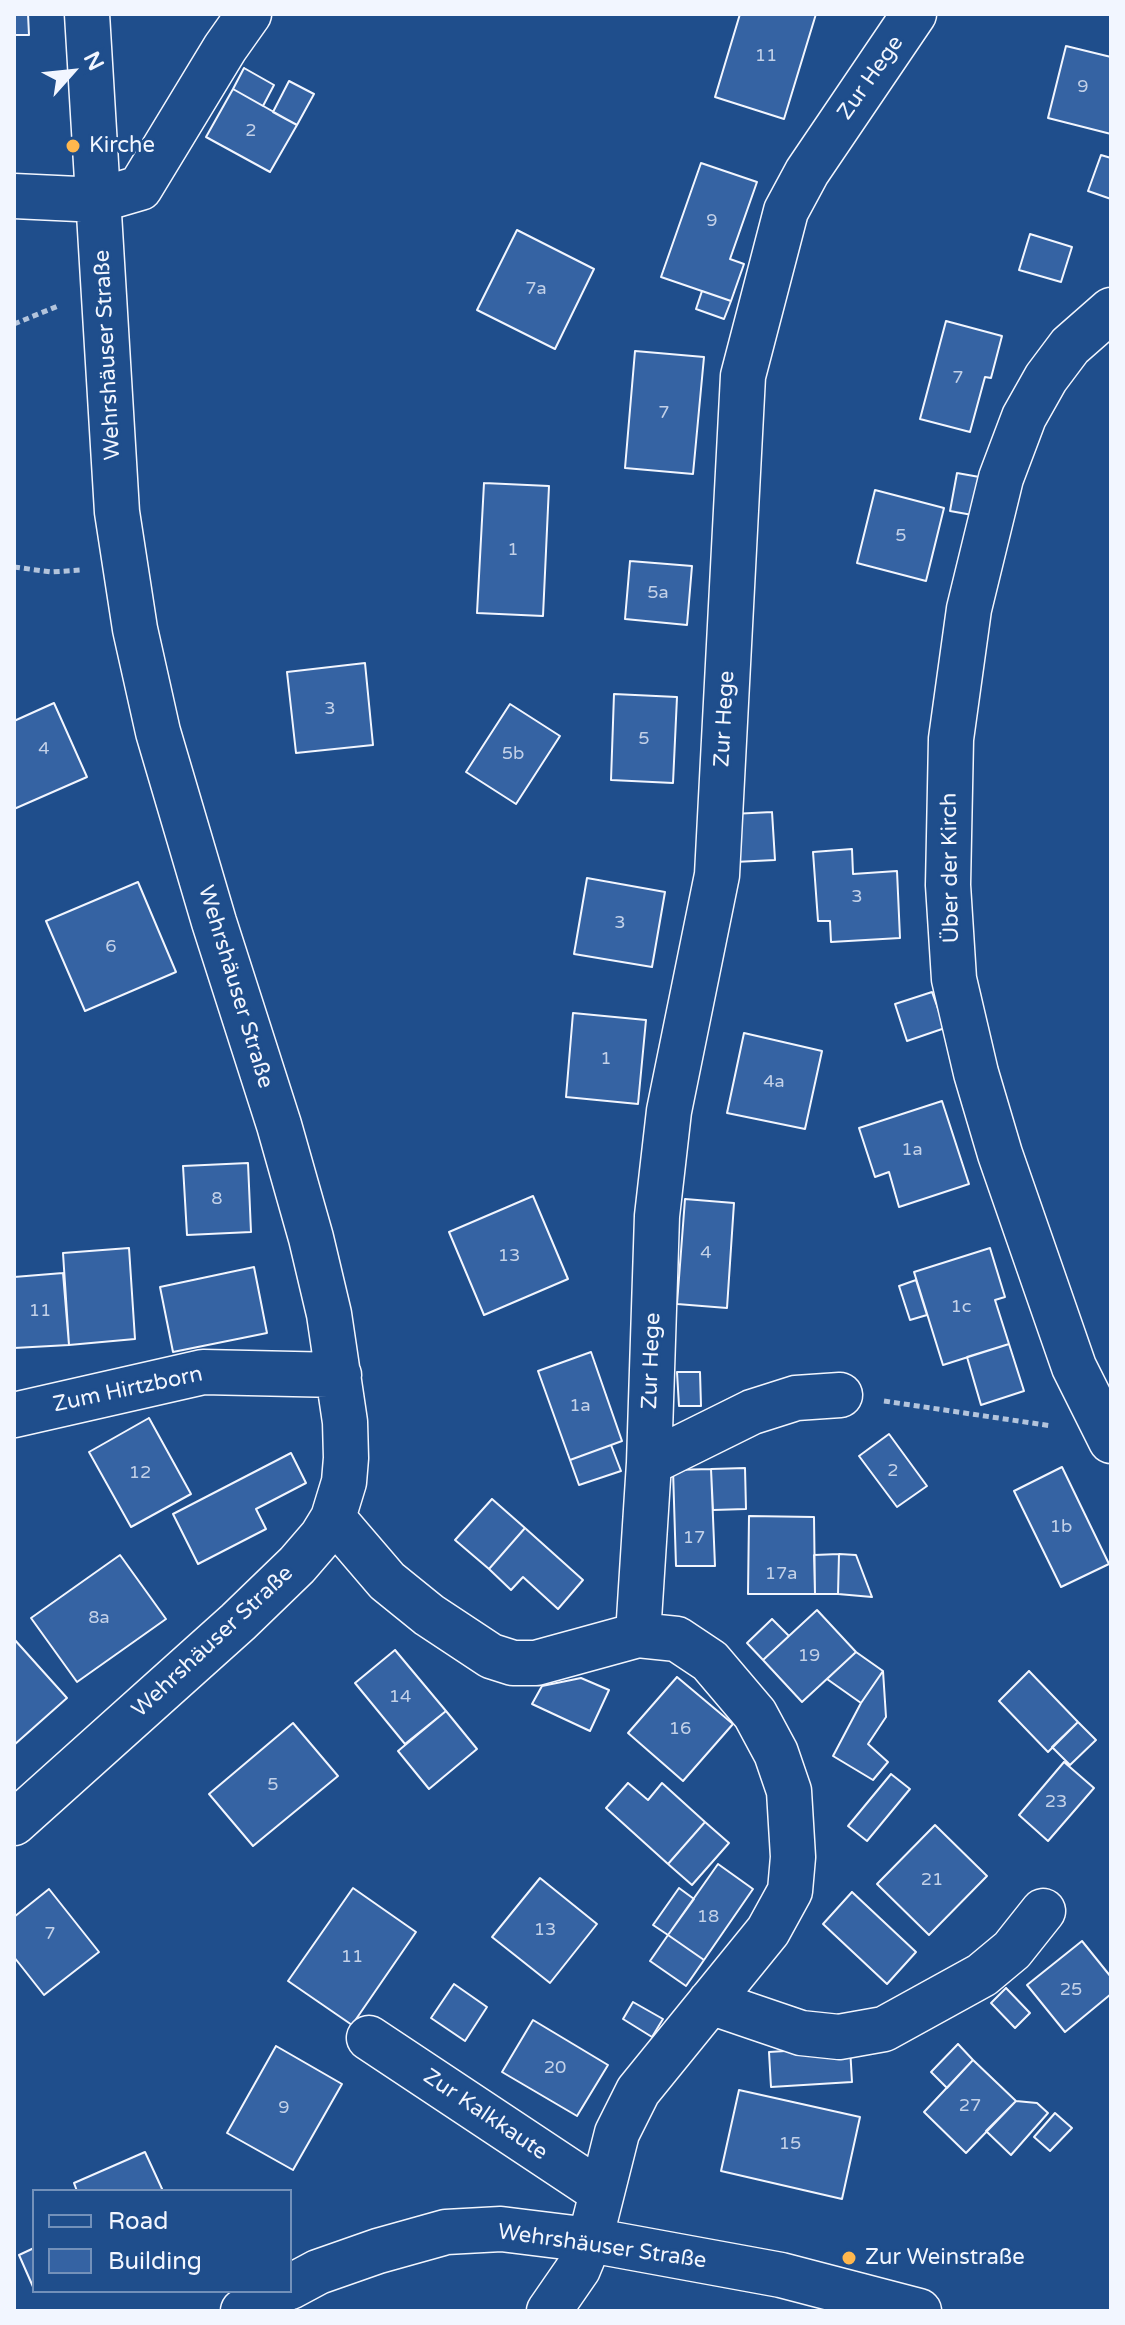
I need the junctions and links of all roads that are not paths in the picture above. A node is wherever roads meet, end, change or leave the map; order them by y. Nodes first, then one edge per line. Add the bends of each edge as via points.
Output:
1 (87, 14) edge
2 (249, 14) edge
3 (914, 14) edge
4 (14, 196) edge
5 (99, 200) junction
6 (1111, 310) edge
7 (339, 1375) junction
8 (840, 1395) road end
9 (14, 1415) edge
10 (1110, 1438) edge
11 (649, 1463) junction
12 (333, 1518) junction
13 (638, 1635) junction
14 (14, 1823) edge
15 (1043, 1911) dead end
16 (710, 2002) junction
17 (369, 2038) dead end
18 (601, 2192) junction
19 (590, 2240) junction
20 (292, 2286) edge
21 (278, 2293) edge
22 (243, 2311) edge
23 (549, 2311) edge
24 (919, 2311) edge

1 - 5 street, Wehrshäuser Straße
2 - 5 street via 140,188
3 - 11 street, Zur Hege via 786,211 743,376 717,875 667,1126 657,1216
4 - 5 street
5 - 7 street, Wehrshäuser Straße via 117,512 158,732 283,1139 329,1314
6 - 10 street, Über der Kirch via 1070,346 1046,378 1024,417 1001,478 969,609 951,739 948,885 954,979 976,1073 1074,1367
7 - 9 street, Zum Hirtzborn via 203,1372
7 - 12 street, Wehrshäuser Straße via 346,1458
8 - 11 street via 796,1398 752,1412
11 - 13 street, Zur Hege
12 - 13 street via 387,1581 491,1656 536,1663
12 - 14 street, Wehrshäuser Straße via 297,1565 238,1622
13 - 16 street via 677,1639 710,1661 755,1714 789,1791 790,1891 768,1931
15 - 16 street via 1012,1950 982,1975 884,2029 839,2037 801,2033
16 - 18 street via 638,2091 617,2133
17 - 18 street, Zur Kalkkaute
18 - 19 street
19 - 20 street, Wehrshäuser Straße via 501,2229 446,2232 318,2272
19 - 23 street via 578,2269
19 - 24 street, Wehrshäuser Straße via 781,2275
21 - 22 street

